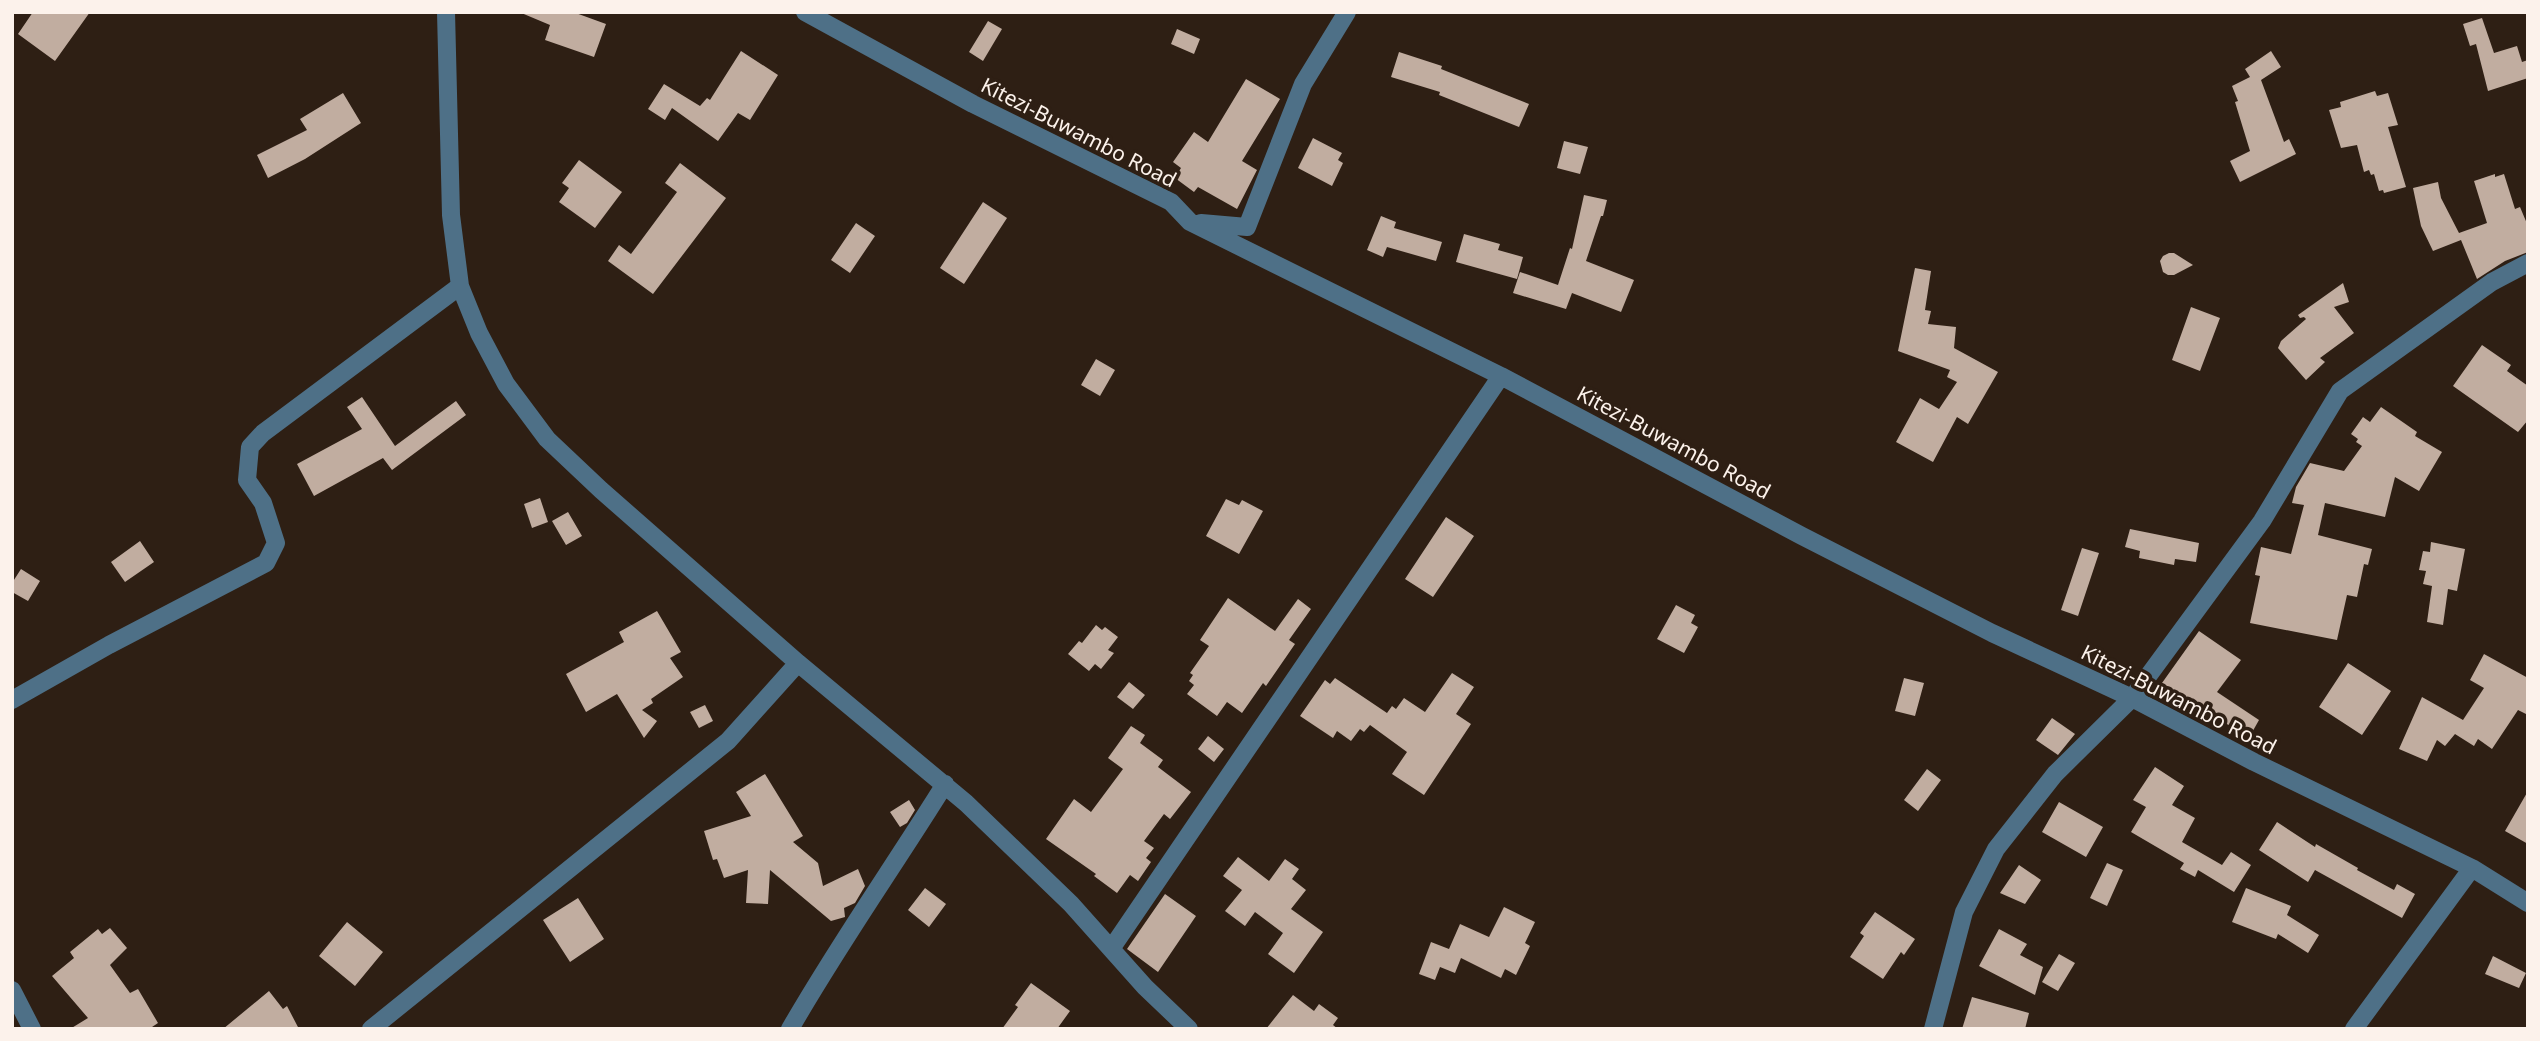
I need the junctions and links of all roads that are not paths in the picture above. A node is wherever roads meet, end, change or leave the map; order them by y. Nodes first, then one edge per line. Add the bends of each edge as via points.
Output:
1 (446, 12) edge
2 (805, 12) edge
3 (1347, 12) edge
4 (1190, 222) junction
5 (2528, 263) edge
6 (460, 286) junction
7 (1502, 376) junction
8 (798, 663) junction
9 (2132, 698) junction
10 (12, 700) edge
11 (945, 784) junction
12 (2472, 868) junction
13 (2525, 896) edge
14 (1111, 949) junction
15 (12, 990) edge
16 (32, 1029) edge
17 (371, 1029) edge
18 (790, 1029) edge
19 (1189, 1029) edge
20 (1933, 1029) edge
21 (2354, 1029) edge

1 - 6 street via 451,215
2 - 4 street, Kitezi-Buwambo Road via 972,103 1171,202
3 - 4 street via 1303,84 1247,227
4 - 7 street, Kitezi-Buwambo Road
5 - 9 street via 2492,282 2340,391 2262,521
6 - 8 street via 506,384 547,439
6 - 10 street via 250,447 247,480 263,503 276,542 266,563
7 - 9 street, Kitezi-Buwambo Road via 1980,627
7 - 14 street
8 - 11 street
8 - 17 street via 728,741
9 - 12 street, Kitezi-Buwambo Road
9 - 20 street via 2055,774 1996,849 1965,912
11 - 14 street via 1071,904
11 - 18 street
12 - 13 street, Kitezi-Buwambo Road
12 - 21 street
14 - 19 street
15 - 16 street

